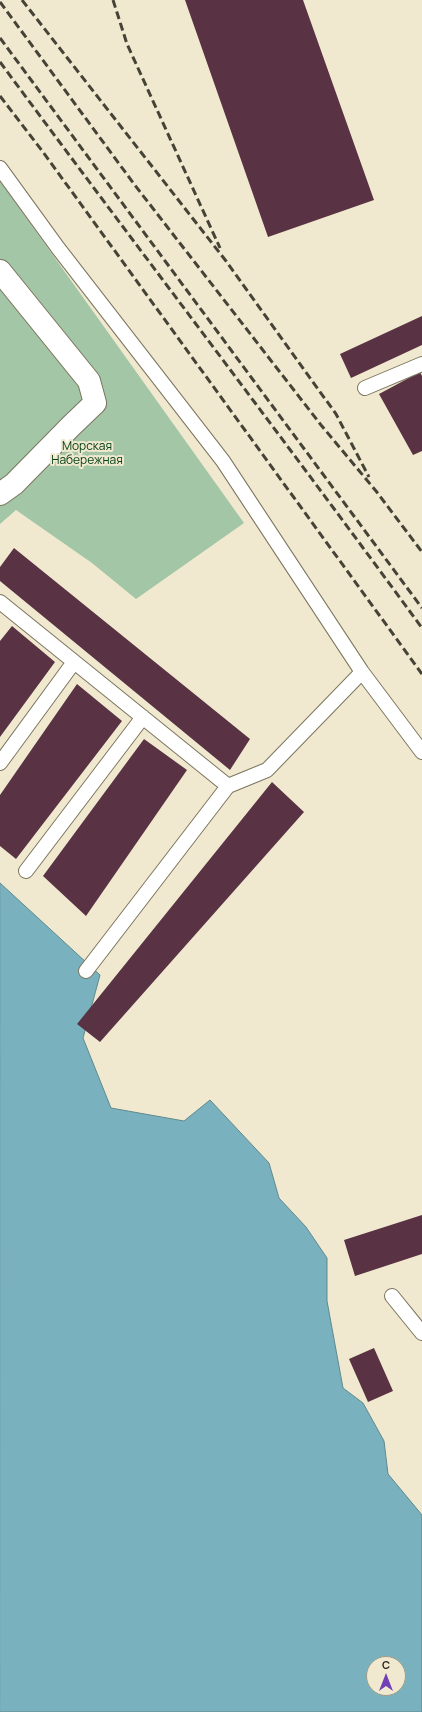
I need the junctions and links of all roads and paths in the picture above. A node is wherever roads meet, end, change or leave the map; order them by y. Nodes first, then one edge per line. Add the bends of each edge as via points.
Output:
1 (0, 168) edge
2 (0, 271) edge
3 (422, 364) edge
4 (365, 388) dead end
5 (0, 494) edge
6 (2, 606) edge
7 (74, 662) junction
8 (362, 672) junction
9 (143, 717) junction
10 (422, 752) edge
11 (0, 763) edge
12 (228, 786) junction
13 (26, 872) dead end
14 (86, 971) dead end
15 (392, 1296) dead end
16 (422, 1333) edge

1 - 8 lane via 58,248 223,461
2 - 5 street via 89,381 95,403 14,484
3 - 4 lane
6 - 7 lane
7 - 9 lane
7 - 11 lane
8 - 10 lane
8 - 12 lane via 267,770
9 - 12 lane
9 - 13 lane
12 - 14 lane
15 - 16 lane

